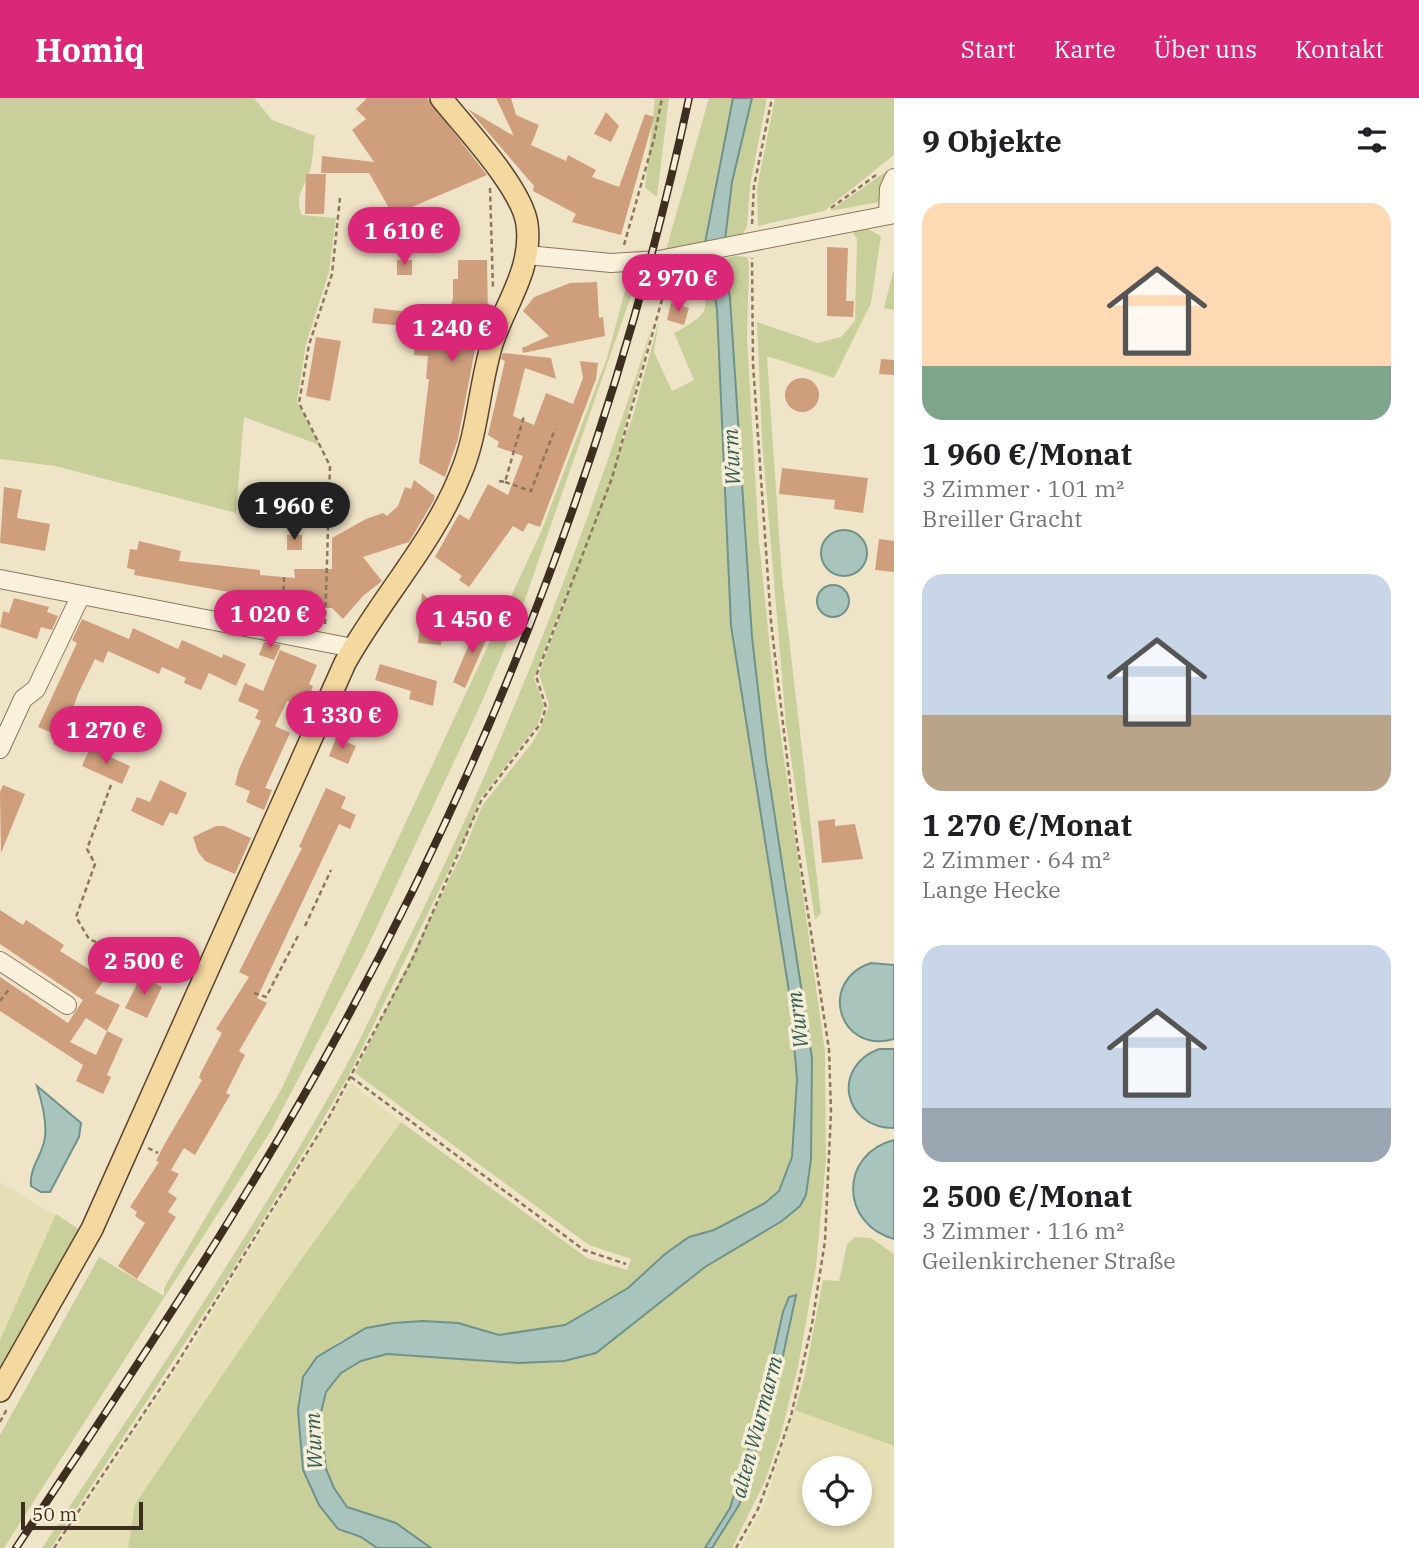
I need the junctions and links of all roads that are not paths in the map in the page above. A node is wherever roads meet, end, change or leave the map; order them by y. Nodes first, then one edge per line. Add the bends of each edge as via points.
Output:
1 (441, 98) edge
2 (886, 176) edge
3 (891, 215) edge
4 (527, 255) junction
5 (0, 579) edge
6 (81, 594) junction
7 (353, 648) junction
8 (0, 749) edge
9 (0, 961) edge
10 (67, 1005) dead end
11 (0, 1391) edge

1 - 4 main road via 522,207
2 - 3 street
3 - 4 street via 648,261
4 - 7 main road via 492,344 463,471 436,524
5 - 6 street
6 - 7 street
6 - 8 street via 36,689 23,699
7 - 11 main road via 92,1229
9 - 10 street

